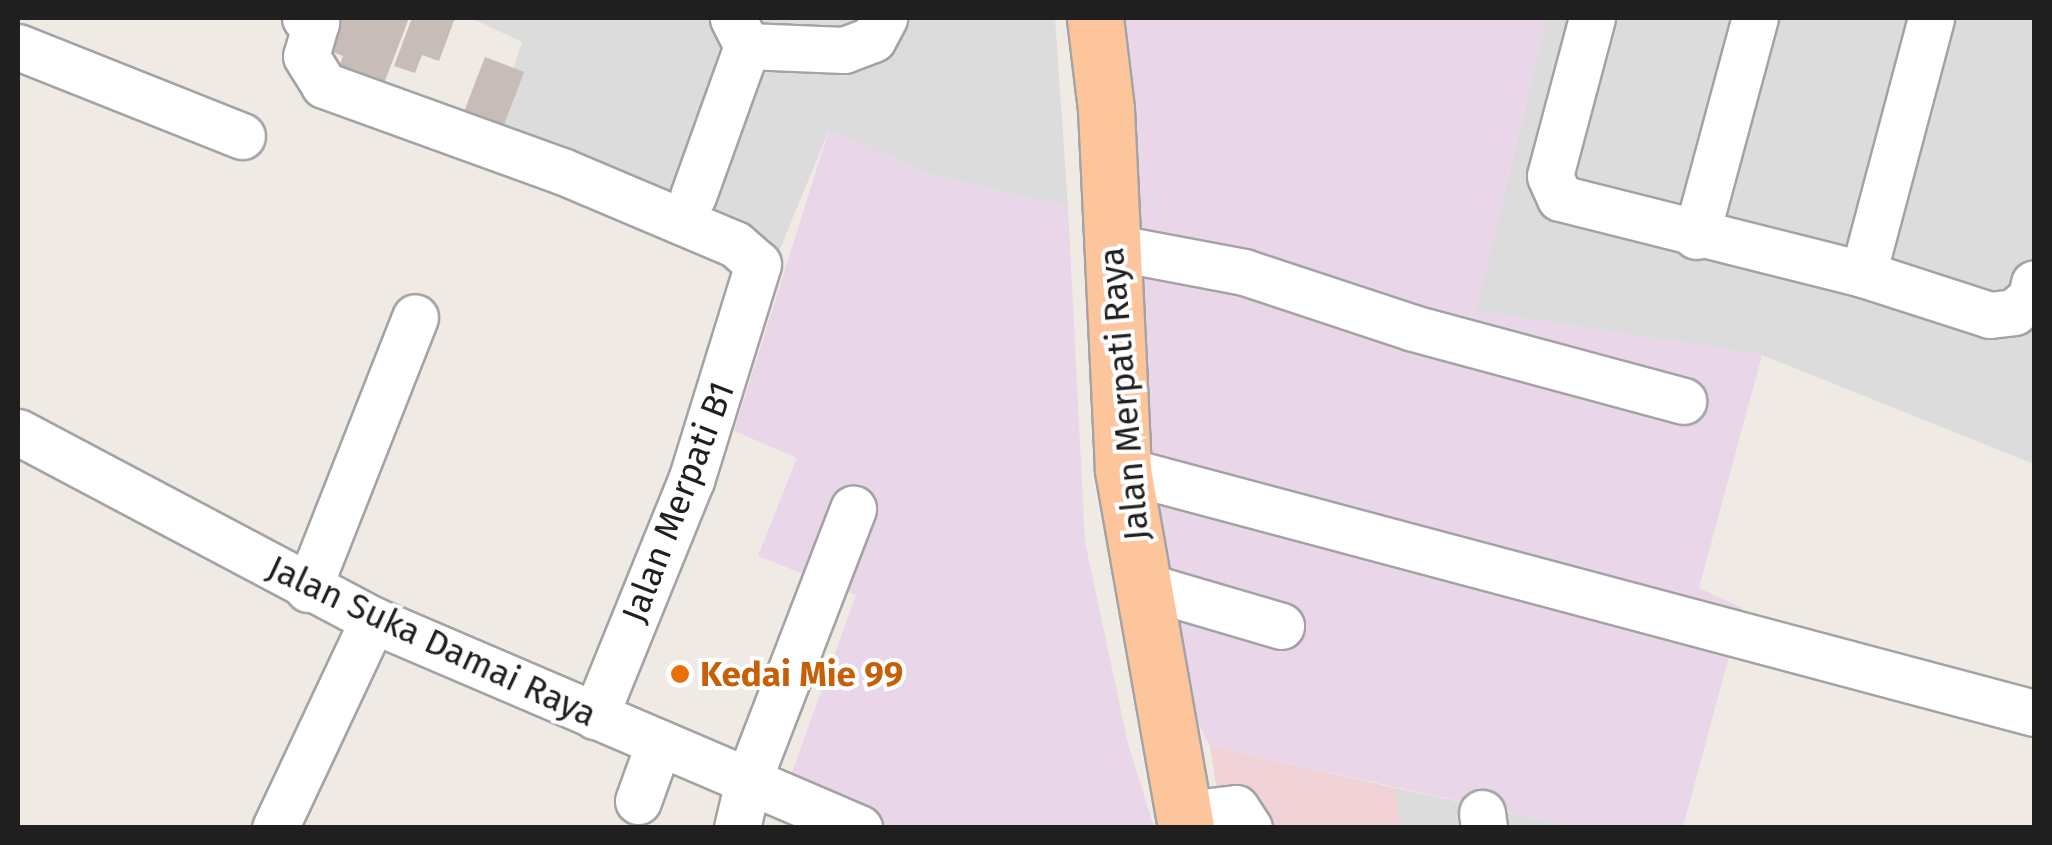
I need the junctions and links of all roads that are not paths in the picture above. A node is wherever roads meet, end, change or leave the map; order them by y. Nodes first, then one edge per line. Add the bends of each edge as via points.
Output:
1 (305, 18) edge
2 (884, 18) edge
3 (1094, 18) edge
4 (1592, 18) edge
5 (1755, 18) edge
6 (1931, 18) edge
7 (740, 32) edge
8 (18, 48) edge
9 (242, 136) dead end
10 (693, 196) dead end
11 (1696, 236) junction
12 (1112, 247) junction
13 (1863, 274) junction
14 (2024, 297) edge
15 (415, 317) dead end
16 (1682, 401) dead end
17 (18, 432) edge
18 (1123, 470) junction
19 (854, 509) dead end
20 (1142, 585) junction
21 (308, 589) junction
22 (373, 620) junction
23 (1281, 626) dead end
24 (2034, 713) edge
25 (595, 716) junction
26 (659, 743) junction
27 (748, 780) junction
28 (638, 802) dead end
29 (1185, 820) edge
30 (275, 828) edge
31 (737, 828) edge
32 (858, 828) edge
33 (1248, 828) edge

1 - 25 street, Jalan Merpati B1 via 316,22 306,56 324,85 562,171 735,244 758,264 691,480
2 - 7 street via 873,40 844,50
3 - 12 main road, Jalan Merpati Raya
4 - 11 street via 1550,176 1560,198
5 - 11 street
6 - 13 street
7 - 10 street
8 - 9 street
11 - 13 street
12 - 16 street via 1244,272 1413,328
12 - 18 main road, Jalan Merpati Raya
13 - 14 street via 1990,315
15 - 21 street
17 - 21 street, Jalan Suka Damai Raya
18 - 20 main road, Jalan Merpati Raya
18 - 24 street
19 - 27 street
20 - 23 street
20 - 29 main road, Jalan Merpati Raya
21 - 22 street, Jalan Suka Damai Raya
22 - 25 street, Jalan Suka Damai Raya
22 - 30 street
25 - 26 street, Jalan Suka Damai Raya
26 - 27 street, Jalan Suka Damai Raya
26 - 28 street
27 - 31 street
27 - 32 street, Jalan Suka Damai Raya
29 - 33 street via 1236,808

